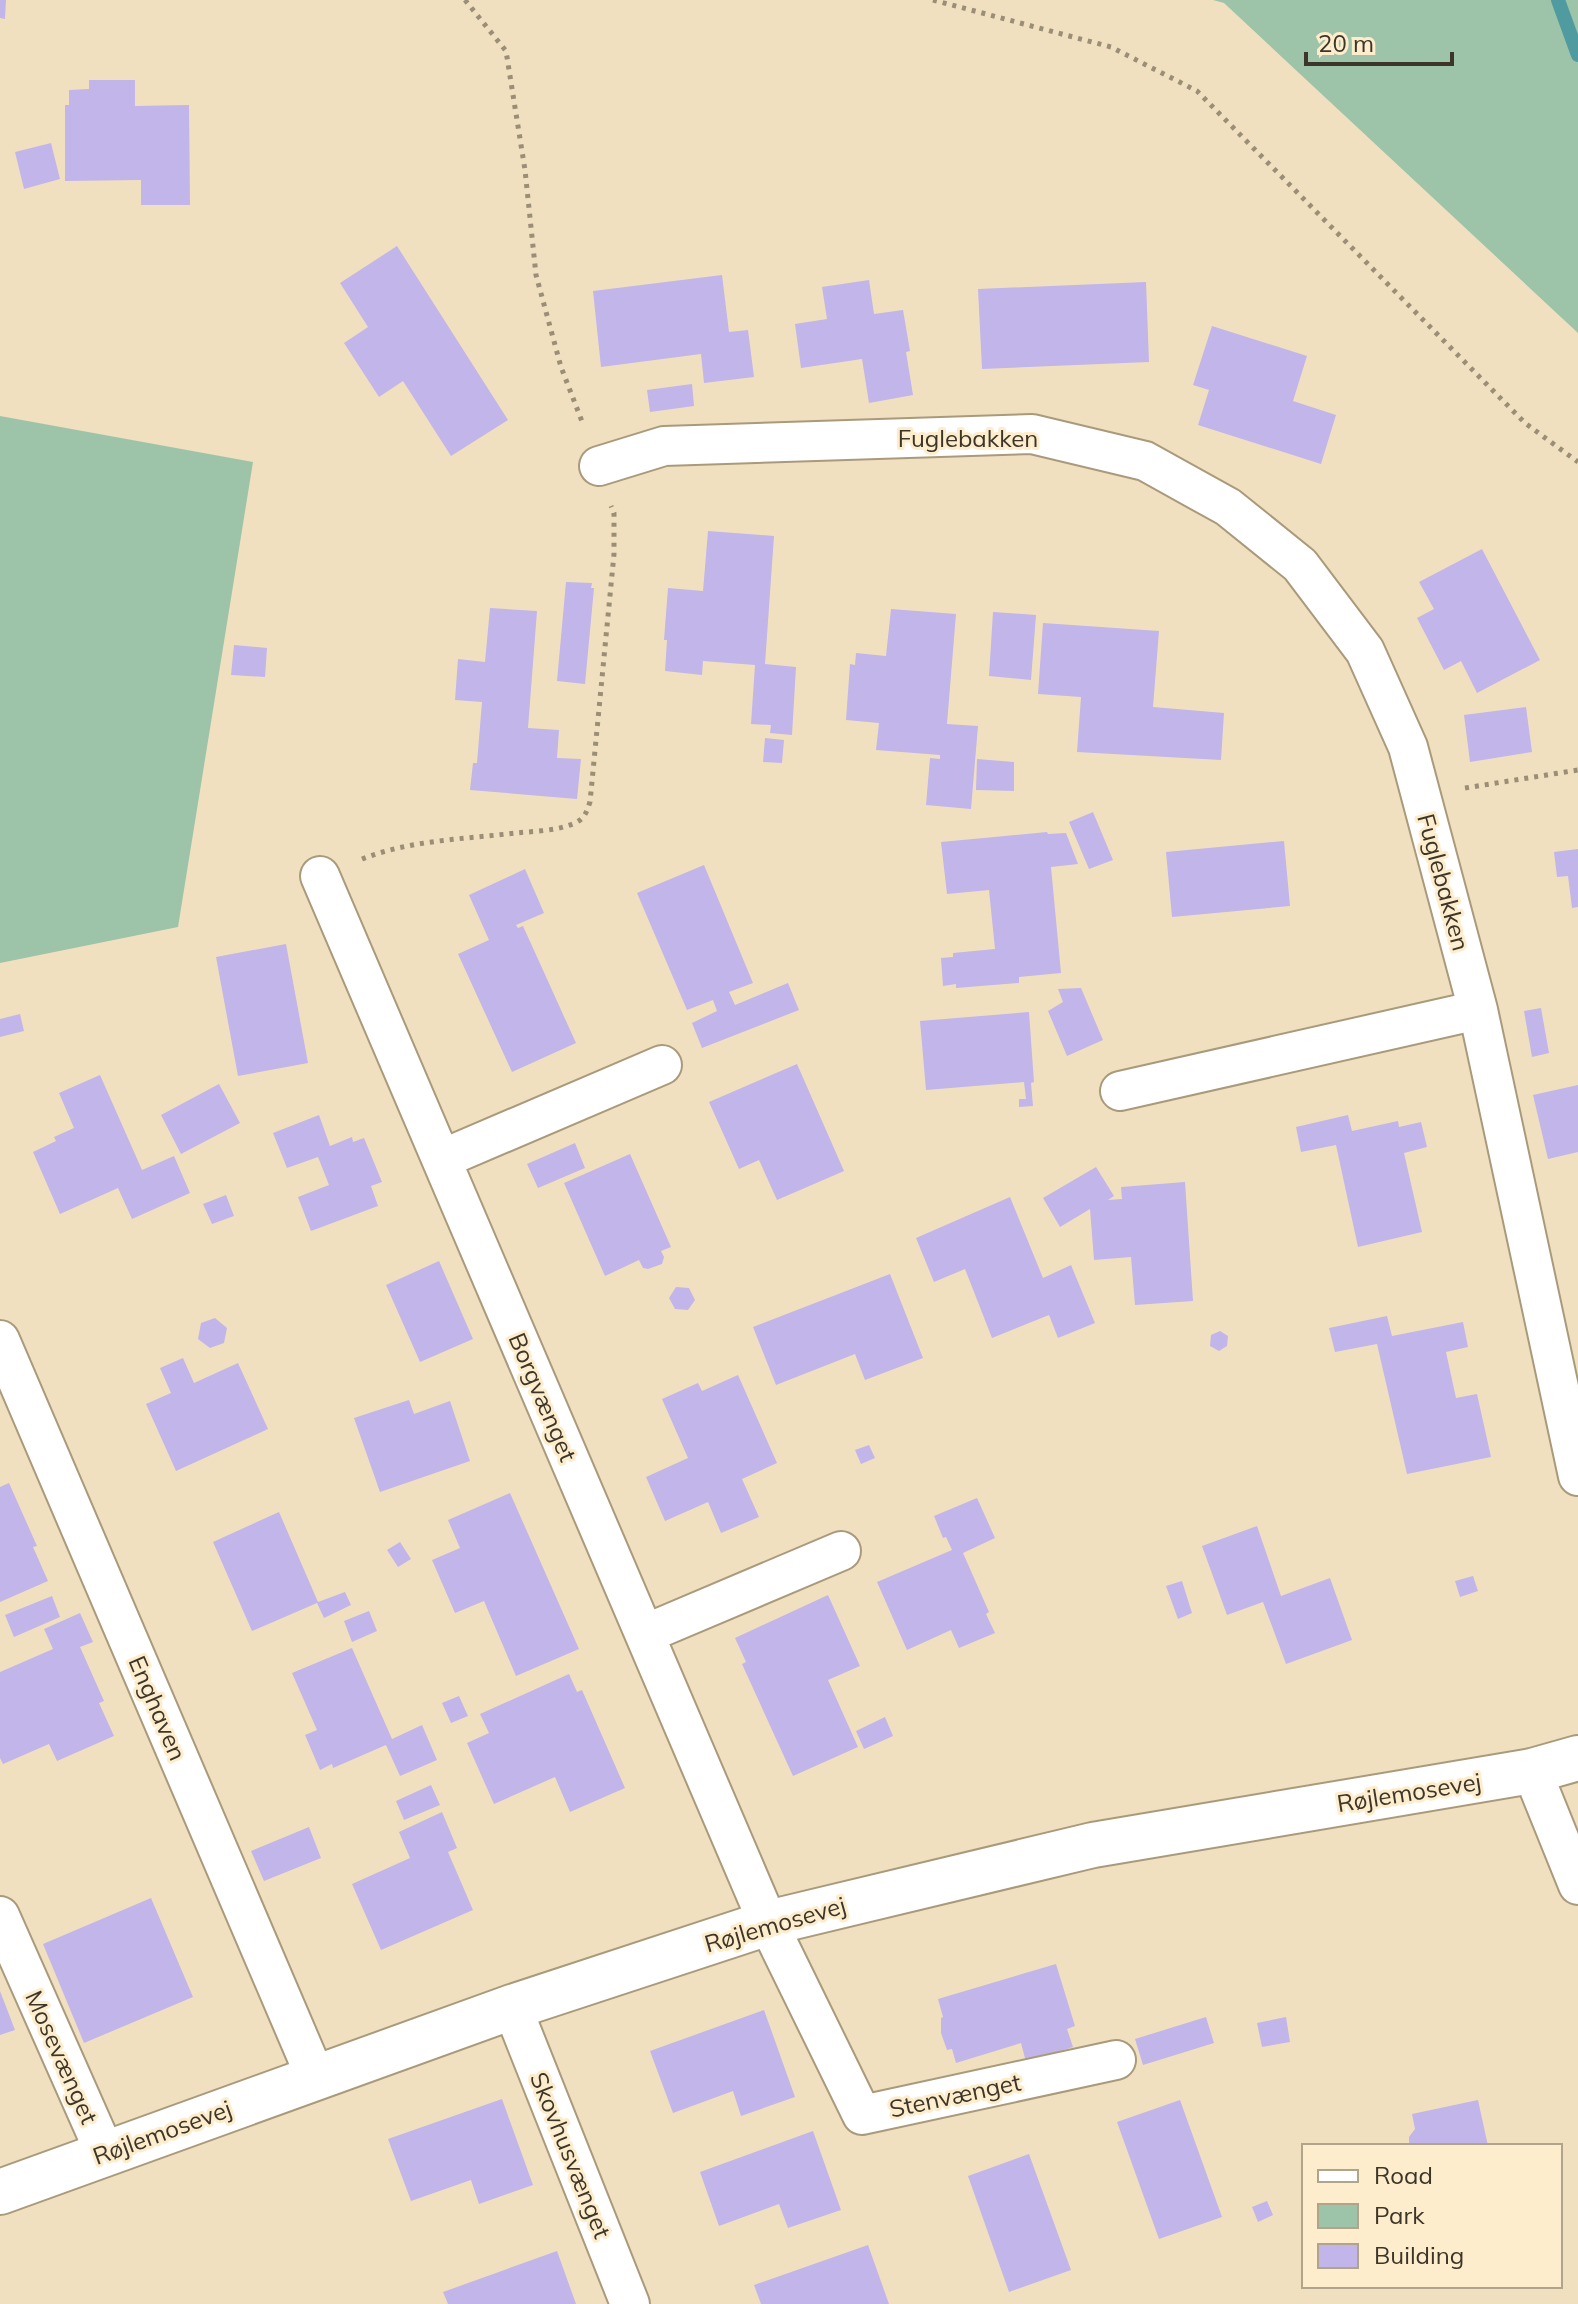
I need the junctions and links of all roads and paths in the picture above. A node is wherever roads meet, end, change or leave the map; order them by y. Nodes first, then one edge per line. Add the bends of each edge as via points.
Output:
1 (465, 0) edge
2 (933, 0) edge
3 (1578, 462) edge
4 (599, 466) junction
5 (1578, 770) edge
6 (1421, 794) junction
7 (320, 876) joint
8 (1478, 1010) junction
9 (662, 1065) dead end
10 (1120, 1091) dead end
11 (442, 1159) junction
12 (0, 1340) edge
13 (1566, 1365) edge
14 (1578, 1476) edge
15 (841, 1551) dead end
16 (645, 1634) junction
17 (1578, 1758) edge
18 (1532, 1771) junction
19 (1578, 1885) edge
20 (0, 1916) edge
21 (768, 1923) junction
22 (512, 2007) junction
23 (1116, 2060) dead end
24 (315, 2076) junction
25 (105, 2153) junction
26 (0, 2192) edge
27 (630, 2304) edge

1 - 4 path via 506,51 536,275 561,367
2 - 3 path via 1111,47 1197,91 1525,423
4 - 6 street, Fuglebakken via 664,446 1032,434 1145,461 1228,507 1300,565 1365,651 1408,747
4 - 7 path via 614,513 614,554 586,814 557,829 382,851
5 - 6 path
6 - 8 street, Fuglebakken
7 - 11 street, Borgvænget
8 - 10 street
8 - 13 street, Fuglebakken
9 - 11 street
11 - 16 street, Borgvænget
12 - 24 street, Enghaven
13 - 14 street, Fuglebakken
15 - 16 street
16 - 21 street, Borgvænget
17 - 18 street, Røjlemosevej
18 - 19 street
18 - 21 street, Røjlemosevej via 1093,1845
20 - 25 street, Mosevænget
21 - 22 street, Røjlemosevej
21 - 23 street, Stenvænget via 862,2115
22 - 24 street, Røjlemosevej
22 - 27 street, Skovhusvænget
24 - 25 street, Røjlemosevej
25 - 26 street, Røjlemosevej

